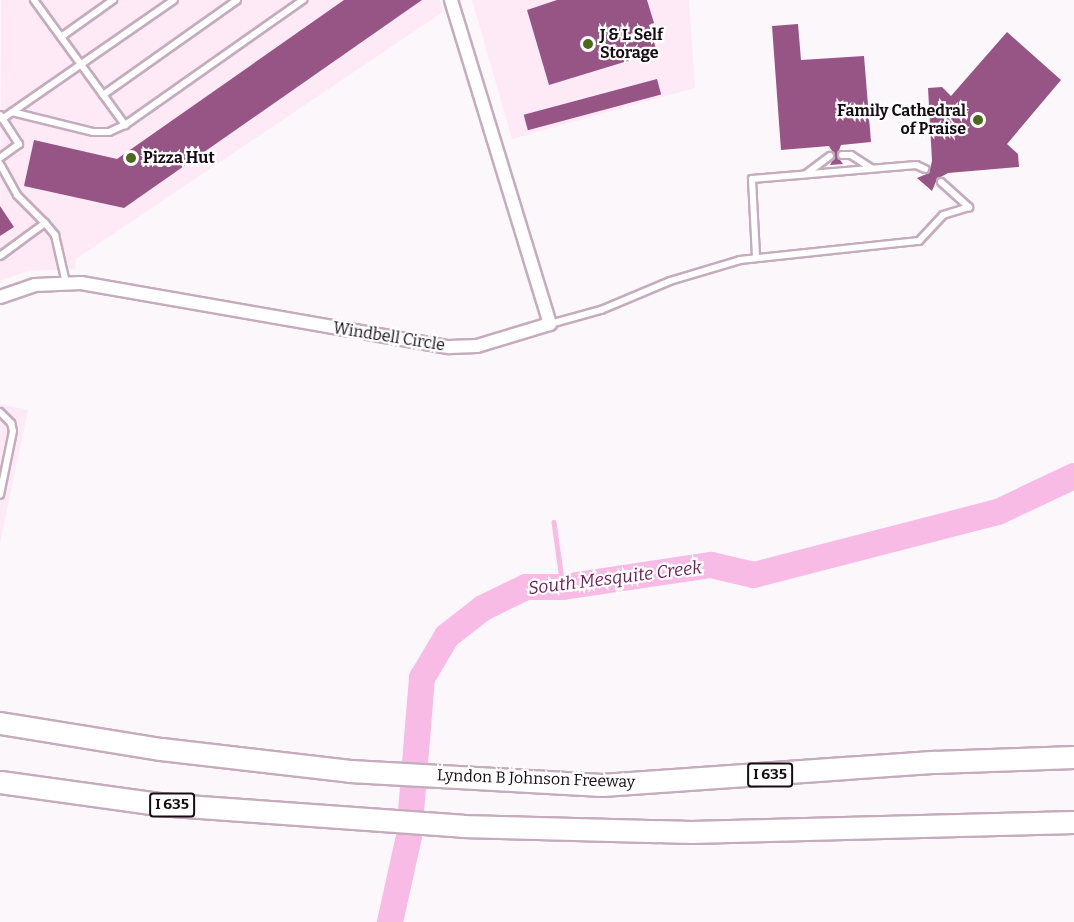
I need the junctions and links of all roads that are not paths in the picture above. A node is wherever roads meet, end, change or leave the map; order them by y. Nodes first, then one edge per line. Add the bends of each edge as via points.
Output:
1 (113, 0) edge
2 (174, 0) edge
3 (237, 0) edge
4 (303, 0) edge
5 (451, 0) edge
6 (38, 1) edge
7 (61, 37) junction
8 (81, 64) junction
9 (103, 95) junction
10 (12, 112) junction
11 (1, 117) edge
12 (125, 125) junction
13 (842, 155) dead end
14 (830, 156) dead end
15 (0, 158) edge
16 (0, 164) edge
17 (871, 169) junction
18 (925, 169) dead end
19 (806, 174) junction
20 (941, 182) dead end
21 (45, 223) junction
22 (0, 256) edge
23 (756, 256) junction
24 (66, 283) junction
25 (0, 297) edge
26 (550, 324) junction
27 (0, 412) edge
28 (0, 495) edge
29 (0, 710) edge
30 (0, 723) edge
31 (61, 733) junction
32 (1074, 748) edge
33 (1074, 757) edge
34 (935, 762) junction
35 (0, 782) edge
36 (0, 788) edge
37 (70, 794) junction
38 (1072, 822) edge

1 - 7 lane
2 - 8 lane
3 - 9 lane
4 - 12 lane
5 - 26 street
6 - 7 lane
7 - 8 lane
8 - 9 lane
8 - 10 lane
9 - 12 lane
10 - 11 lane
10 - 12 lane via 93,132 109,132
11 - 15 lane via 19,144
13 - 17 lane via 851,155
14 - 19 lane
16 - 21 lane via 17,195
17 - 18 lane via 916,165
17 - 19 lane
19 - 23 lane via 752,179
20 - 23 lane via 969,207 943,215 919,242
21 - 22 lane
21 - 24 lane via 55,235
23 - 26 lane via 670,281 601,310
24 - 25 street, Windbell Circle via 35,285
24 - 26 street, Windbell Circle via 435,346 477,346
27 - 28 lane via 13,431
29 - 31 highway
30 - 31 highway, Lyndon B Johnson Freeway / I 635
31 - 34 highway, Lyndon B Johnson Freeway / I 635 via 350,771 602,785
32 - 34 highway
33 - 34 highway, Lyndon B Johnson Freeway / I 635
35 - 37 highway, I 635
36 - 37 highway
37 - 38 highway, I 635 via 462,826 691,832

